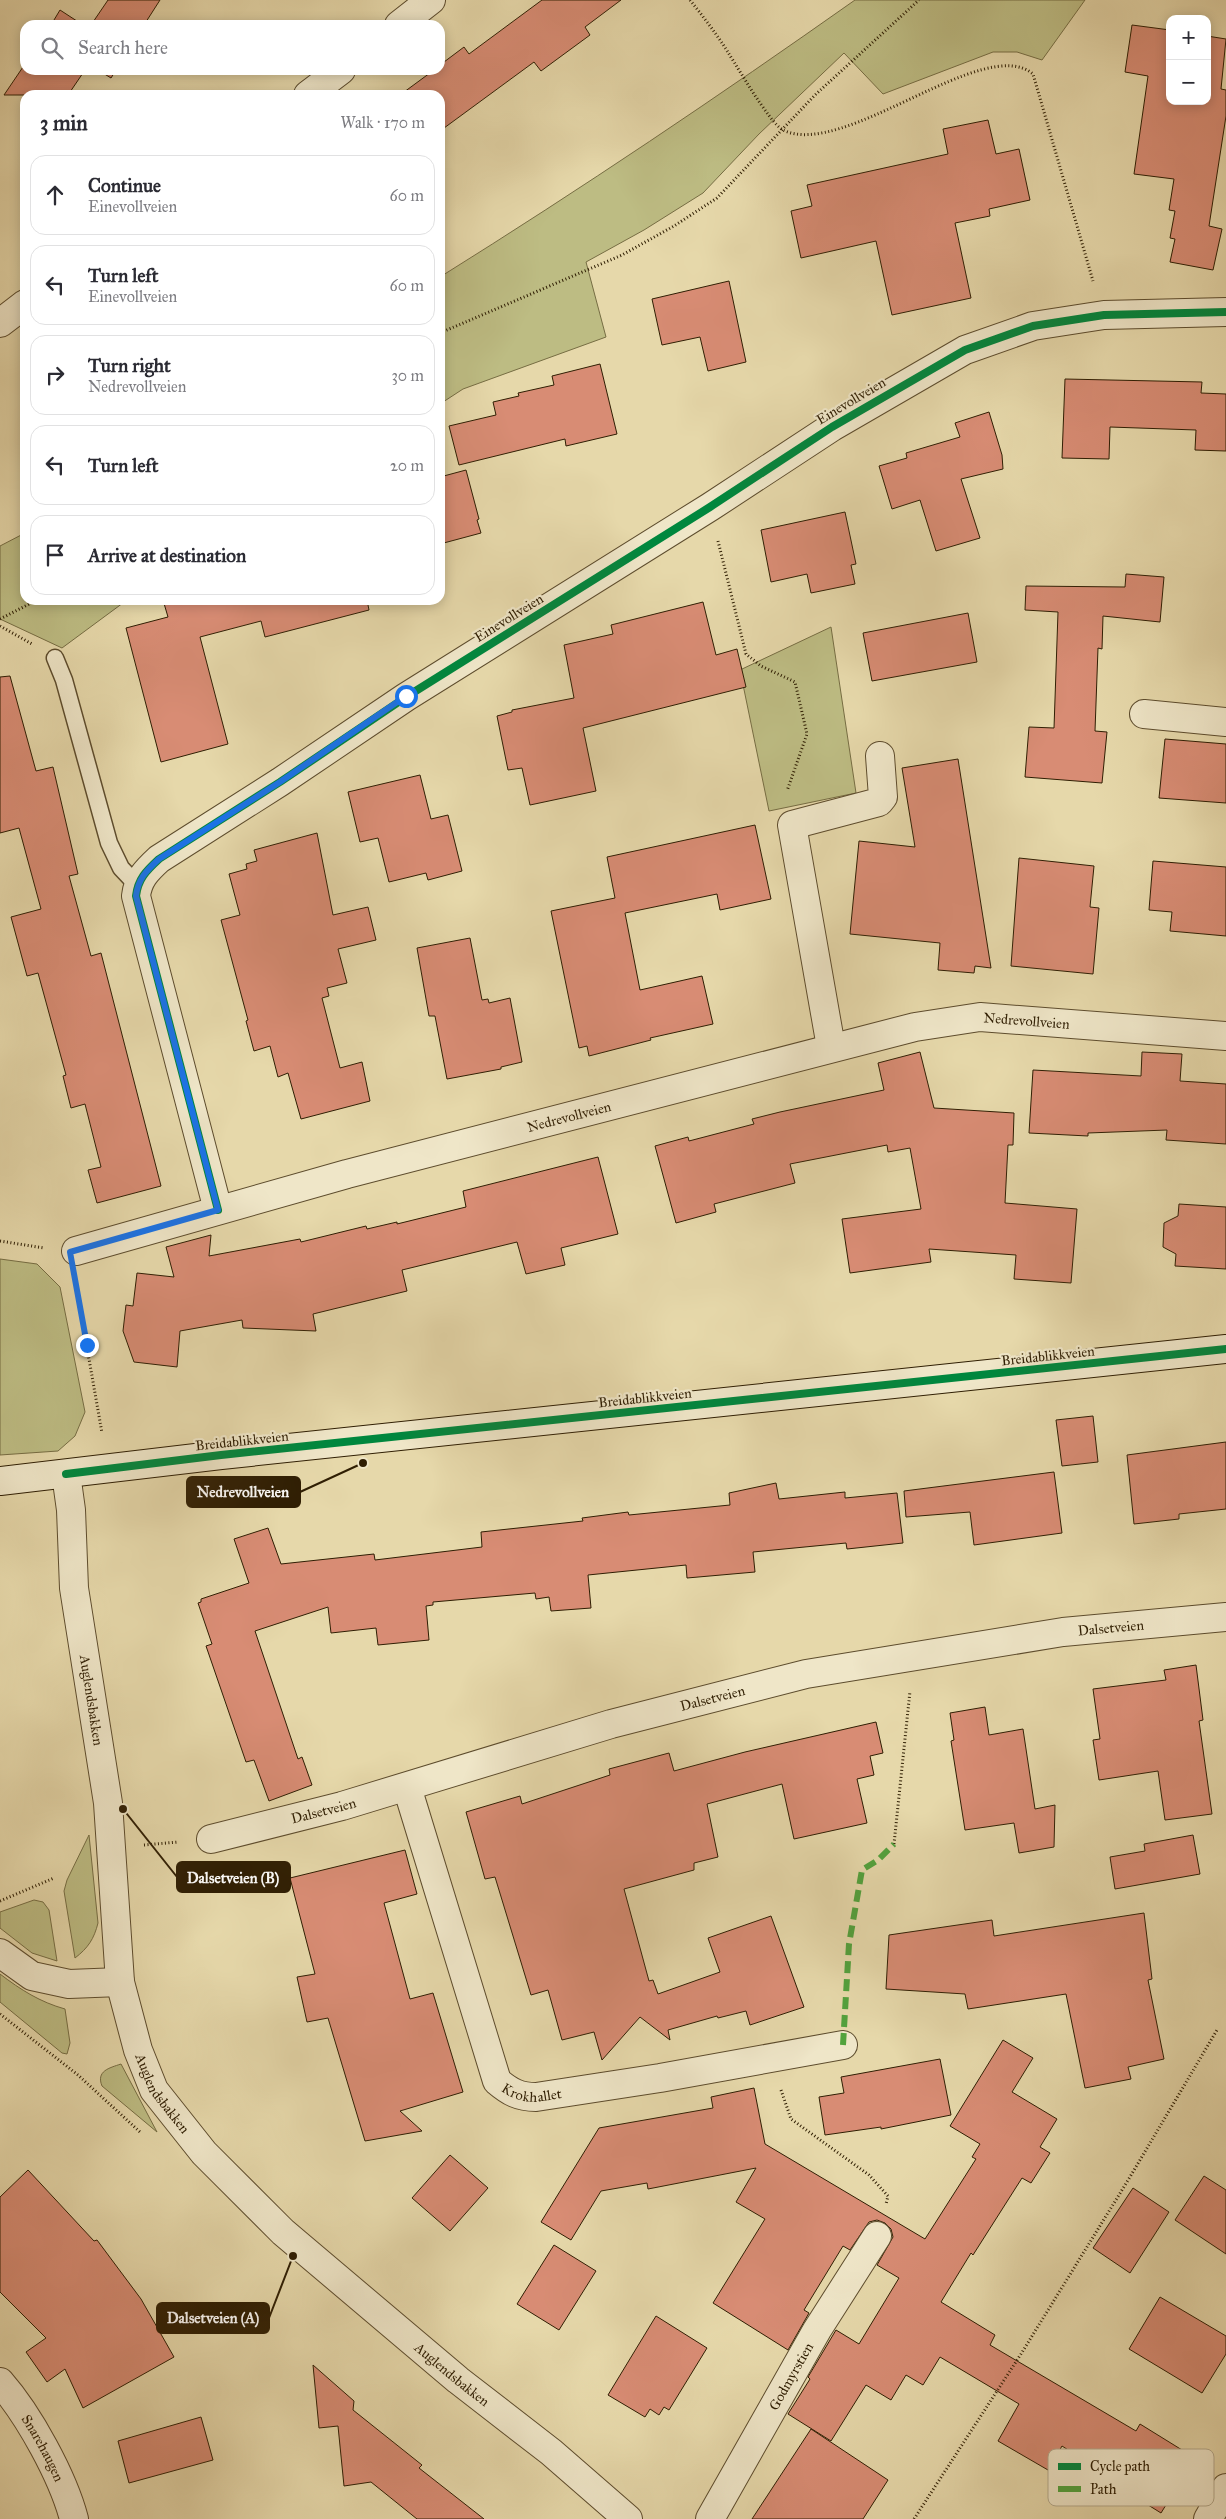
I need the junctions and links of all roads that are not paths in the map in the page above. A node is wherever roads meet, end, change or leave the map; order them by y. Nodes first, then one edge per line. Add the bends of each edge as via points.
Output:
1 (431, 0) edge
2 (405, 20) edge
3 (334, 75) edge
4 (315, 90) edge
5 (20, 308) edge
6 (1226, 312) edge
7 (0, 323) edge
8 (55, 658) road end
9 (1144, 714) dead end
10 (1226, 722) edge
11 (880, 756) dead end
12 (137, 886) junction
13 (1226, 1036) edge
14 (831, 1047) junction
15 (218, 1210) junction
16 (73, 1251) road end
17 (1226, 1349) edge
18 (66, 1474) junction
19 (0, 1481) edge
20 (1226, 1618) edge
21 (407, 1787) junction
22 (211, 1839) dead end
23 (0, 1953) edge
24 (120, 1982) junction
25 (843, 2045) dead end
26 (877, 2236) road end
27 (0, 2382) edge
28 (1226, 2488) edge
29 (74, 2519) edge
30 (628, 2519) edge
31 (710, 2519) edge
32 (1208, 2519) edge

1 - 2 street
3 - 4 street
5 - 7 street
6 - 12 street, Einevollveien via 1104,315 1033,326 966,350 832,427 710,507 406,696 159,859 144,873
8 - 12 lane via 109,843 121,868
9 - 10 street
11 - 14 street via 883,797 879,802 792,825
12 - 15 street via 136,896 151,960
13 - 14 street, Nedrevollveien via 980,1017 915,1027
14 - 15 street, Nedrevollveien
15 - 16 street, Nedrevollveien
17 - 18 street, Breidablikkveien via 221,1454
18 - 19 street, Breidablikkveien
18 - 24 street, Auglendsbakken via 74,1588 108,1803
20 - 21 street, Dalsetveien via 1063,1632 806,1674 664,1710
21 - 22 street, Dalsetveien
21 - 25 street, Krokhallet via 497,2081 508,2091 522,2097 536,2097
23 - 24 street via 32,1976 69,1984
24 - 30 street, Auglendsbakken via 138,2050 154,2090 204,2153 282,2232
26 - 31 street, Godmyrstien via 817,2330
27 - 29 street, Snarehaugen via 31,2426 68,2498
28 - 32 street

